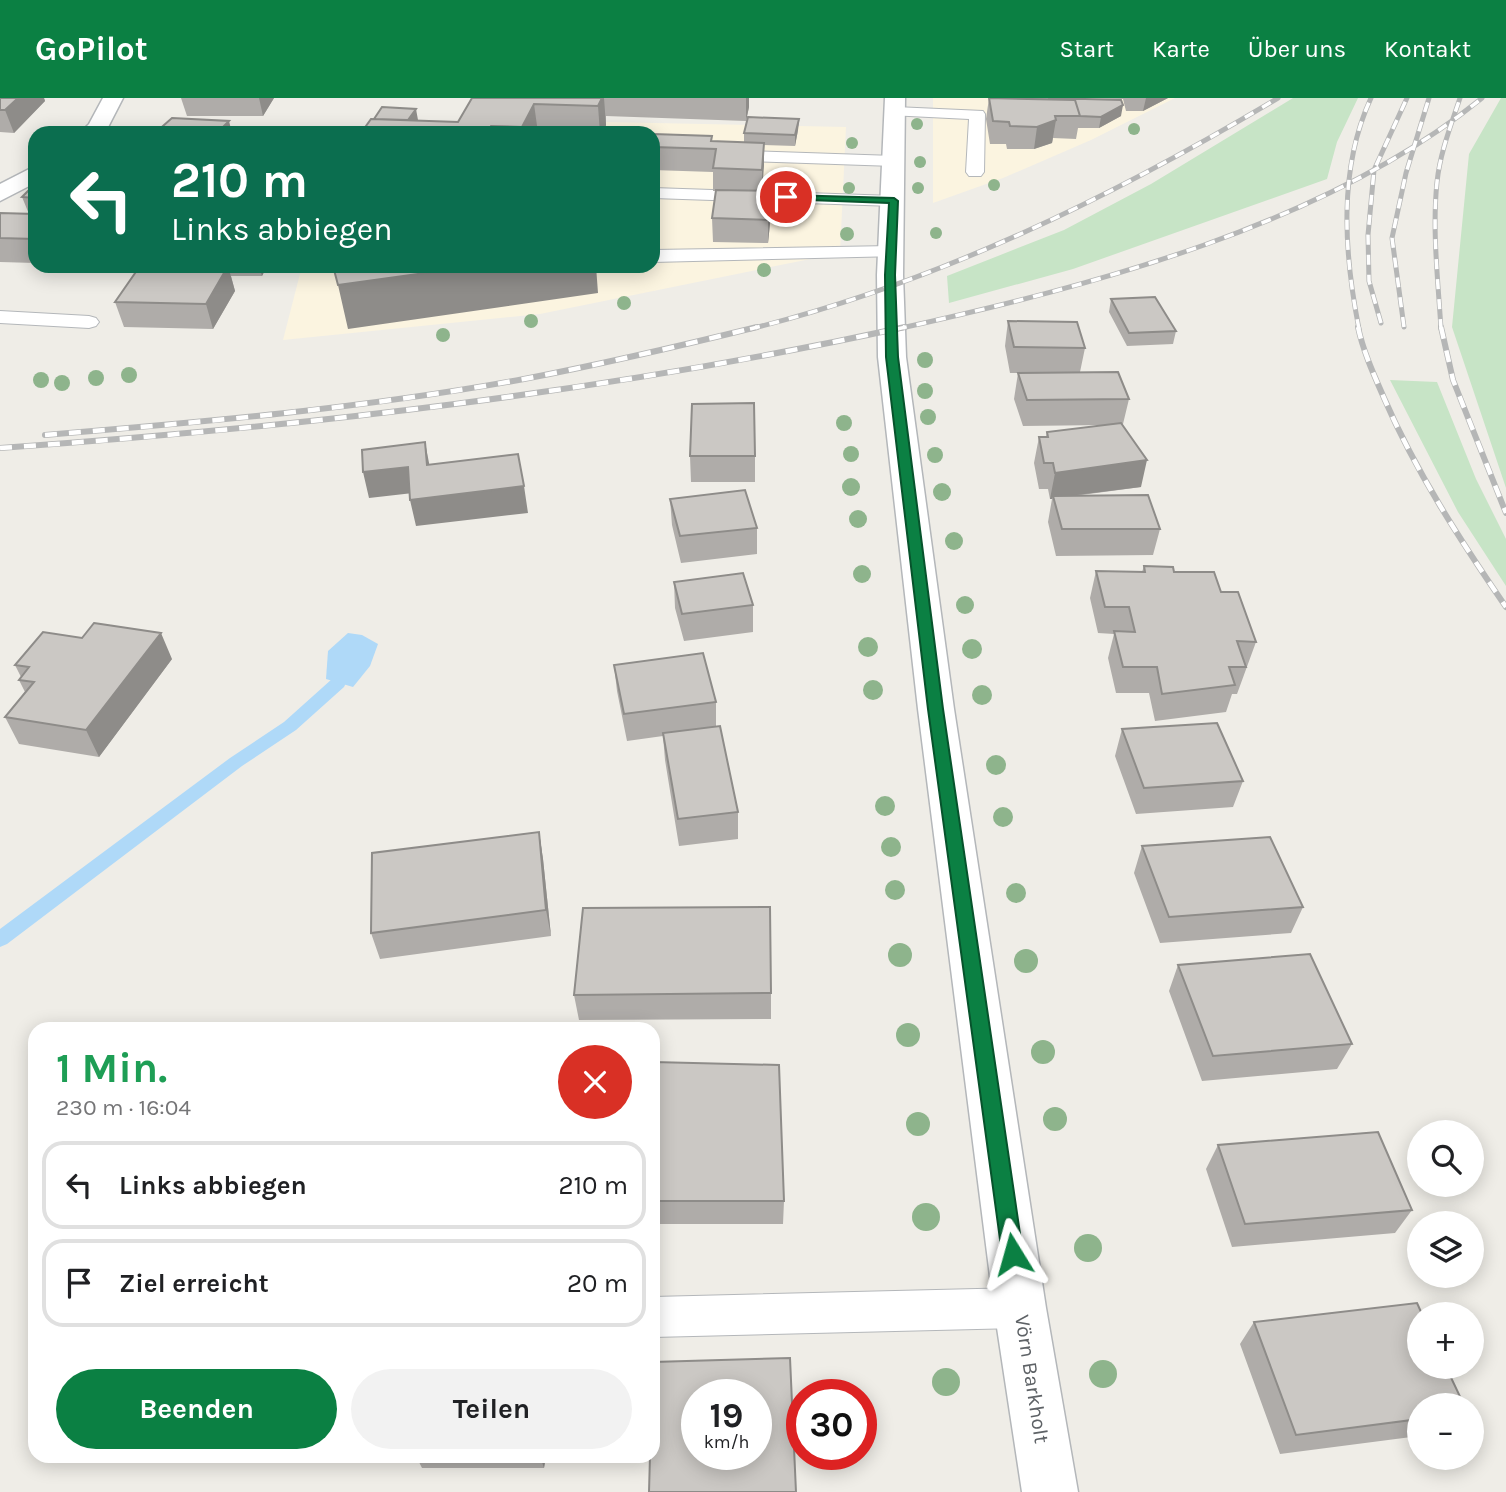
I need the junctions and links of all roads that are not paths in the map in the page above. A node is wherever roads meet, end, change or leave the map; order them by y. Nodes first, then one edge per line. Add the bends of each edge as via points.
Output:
1 (113, 98) edge
2 (895, 105) edge
3 (99, 126) edge
4 (660, 153) edge
5 (894, 160) junction
6 (975, 172) dead end
7 (28, 177) edge
8 (0, 194) edge
9 (660, 194) edge
10 (894, 201) junction
11 (892, 253) junction
12 (660, 256) edge
13 (0, 317) edge
14 (89, 322) dead end
15 (1020, 1308) junction
16 (660, 1317) edge
17 (1051, 1492) edge

1 - 3 street
2 - 5 street, Vörn Barkholt
2 - 6 lane via 977,114
4 - 5 lane
5 - 10 street, Vörn Barkholt
7 - 8 street
9 - 10 lane
10 - 11 street, Vörn Barkholt
11 - 12 lane
11 - 15 street, Vörn Barkholt via 892,357
13 - 14 lane
15 - 16 lane
15 - 17 street, Vörn Barkholt

